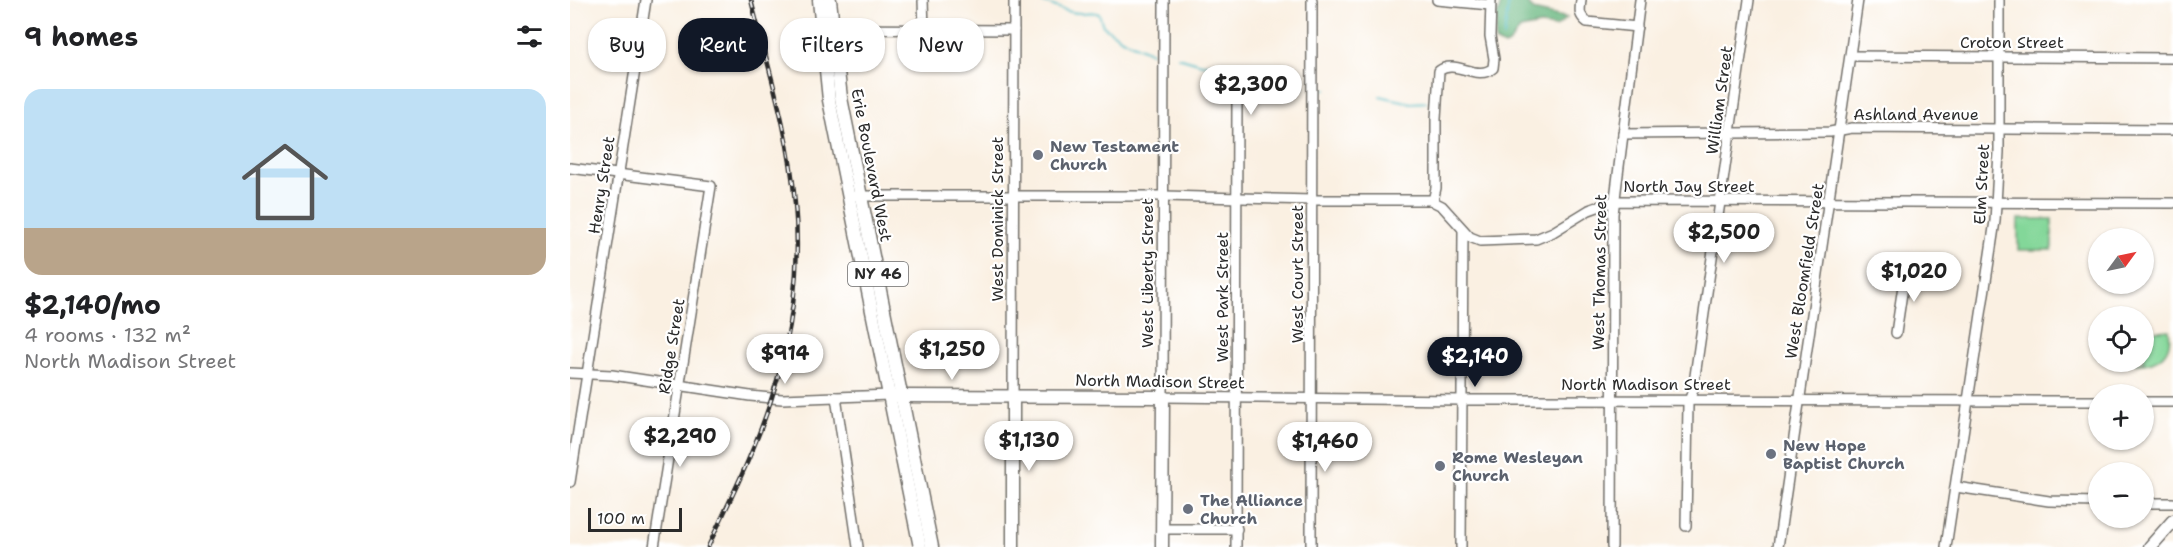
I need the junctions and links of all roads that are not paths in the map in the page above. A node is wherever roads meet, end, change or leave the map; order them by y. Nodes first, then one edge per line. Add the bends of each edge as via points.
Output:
1 (646, 0) edge
2 (819, 0) edge
3 (830, 0) edge
4 (923, 0) edge
5 (1014, 0) edge
6 (1164, 0) edge
7 (1312, 0) edge
8 (1437, 0) edge
9 (1581, 0) edge
10 (1640, 0) edge
11 (1749, 0) edge
12 (1858, 0) edge
13 (1999, 0) edge
14 (1491, 3) edge
15 (824, 18) edge
16 (828, 18) edge
17 (924, 18) edge
18 (1637, 27) junction
19 (984, 30) edge
20 (1014, 30) junction
21 (1851, 56) junction
22 (1999, 57) junction
23 (2173, 58) edge
24 (836, 72) edge
25 (1237, 82) dead end
26 (1840, 130) junction
27 (1999, 130) junction
28 (2173, 130) edge
29 (1730, 132) junction
30 (1623, 134) junction
31 (570, 168) edge
32 (618, 175) junction
33 (856, 196) junction
34 (1015, 196) junction
35 (1164, 196) junction
36 (1238, 199) junction
37 (1312, 200) junction
38 (1719, 200) junction
39 (1434, 201) junction
40 (1614, 201) junction
41 (1830, 201) junction
42 (1997, 201) junction
43 (2173, 203) edge
44 (1464, 230) junction
45 (1902, 270) dead end
46 (1896, 333) dead end
47 (570, 373) edge
48 (587, 374) junction
49 (680, 385) junction
50 (896, 396) junction
51 (1013, 396) junction
52 (836, 397) junction
53 (1162, 397) junction
54 (1236, 399) junction
55 (1312, 399) junction
56 (1461, 400) junction
57 (1800, 400) junction
58 (1612, 401) junction
59 (1689, 401) junction
60 (1969, 402) junction
61 (2088, 402) edge
62 (2154, 402) edge
63 (2173, 402) edge
64 (570, 482) edge
65 (1956, 487) junction
66 (2088, 502) edge
67 (2154, 503) edge
68 (2173, 503) edge
69 (2173, 520) edge
70 (1686, 526) dead end
71 (1162, 529) junction
72 (1237, 529) junction
73 (654, 547) edge
74 (858, 547) edge
75 (920, 547) edge
76 (932, 547) edge
77 (1013, 547) edge
78 (1162, 547) edge
79 (1236, 547) edge
80 (1311, 547) edge
81 (1461, 547) edge
82 (1611, 547) edge
83 (1778, 547) edge
84 (1946, 547) edge
85 (2150, 547) edge

1 - 32 street, Henry Street
2 - 15 main road, Erie Boulevard West / NY 46
3 - 16 main road, Erie Boulevard West / NY 46
4 - 17 street
5 - 20 street, West Dominick Street
6 - 35 street, West Liberty Street
7 - 37 street, West Court Street
8 - 14 street
9 - 18 street via 1579,13 1587,22
10 - 18 street, West Thomas Street
11 - 29 street, William Street
12 - 21 street, West Bloomfield Street
13 - 22 street, Elm Street
14 - 39 street via 1493,68 1486,73 1450,66 1439,71
18 - 30 street, West Thomas Street
19 - 20 street
20 - 34 street, West Dominick Street
21 - 22 street, Croton Street
21 - 26 street, West Bloomfield Street
22 - 23 street, Croton Street
22 - 27 street, Elm Street
24 - 33 main road, Erie Boulevard West / NY 46
25 - 36 street, West Park Street
26 - 27 street, Ashland Avenue
26 - 29 street, Ashland Avenue
26 - 41 street, West Bloomfield Street
27 - 28 street, Ashland Avenue
27 - 42 street, Elm Street
29 - 30 street, Ashland Avenue
29 - 38 street, William Street
30 - 40 street, West Thomas Street
31 - 32 street
32 - 48 street, Henry Street
32 - 49 street, Ridge Street via 711,186
33 - 34 street
33 - 50 main road, Erie Boulevard West / NY 46
34 - 35 street
34 - 51 street, West Dominick Street
35 - 36 street
35 - 53 street, West Liberty Street
36 - 37 street
36 - 54 street, West Park Street
37 - 39 street
37 - 55 street, West Court Street
38 - 40 street, North Jay Street
38 - 41 street, North Jay Street
38 - 59 street, William Street
39 - 44 street, North Jay Street
40 - 44 street, North Jay Street via 1536,239 1480,241
40 - 58 street, West Thomas Street
41 - 42 street, North Jay Street
41 - 57 street, West Bloomfield Street
42 - 43 street, North Jay Street
42 - 60 street, Elm Street
44 - 56 street
45 - 46 street
47 - 48 street
48 - 49 street
48 - 64 street, Henry Street
49 - 52 street via 782,399
49 - 73 street, Ridge Street
50 - 51 main road, North Madison Street
50 - 52 street
50 - 75 main road, Erie Boulevard West / NY 46
50 - 76 main road, Erie Boulevard West / NY 46
51 - 53 main road, North Madison Street
51 - 77 main road, West Dominick Street
52 - 74 street
53 - 54 street, North Madison Street
53 - 71 main road, West Liberty Street
54 - 55 street, North Madison Street
54 - 72 street, West Park Street
55 - 56 street, North Madison Street
55 - 80 street, West Court Street
56 - 58 street, North Madison Street
56 - 81 street
57 - 59 street, North Madison Street
57 - 60 street, North Madison Street
57 - 83 street, West Bloomfield Street
58 - 59 street, North Madison Street
58 - 82 street, West Thomas Street
59 - 70 street, William Street
60 - 61 street, North Madison Street
60 - 65 street, Elm Street
62 - 63 street
65 - 66 street via 2049,501
65 - 84 street, Elm Street
67 - 68 street
69 - 85 main road
71 - 72 street
71 - 78 main road, West Liberty Street
72 - 79 street, West Park Street

